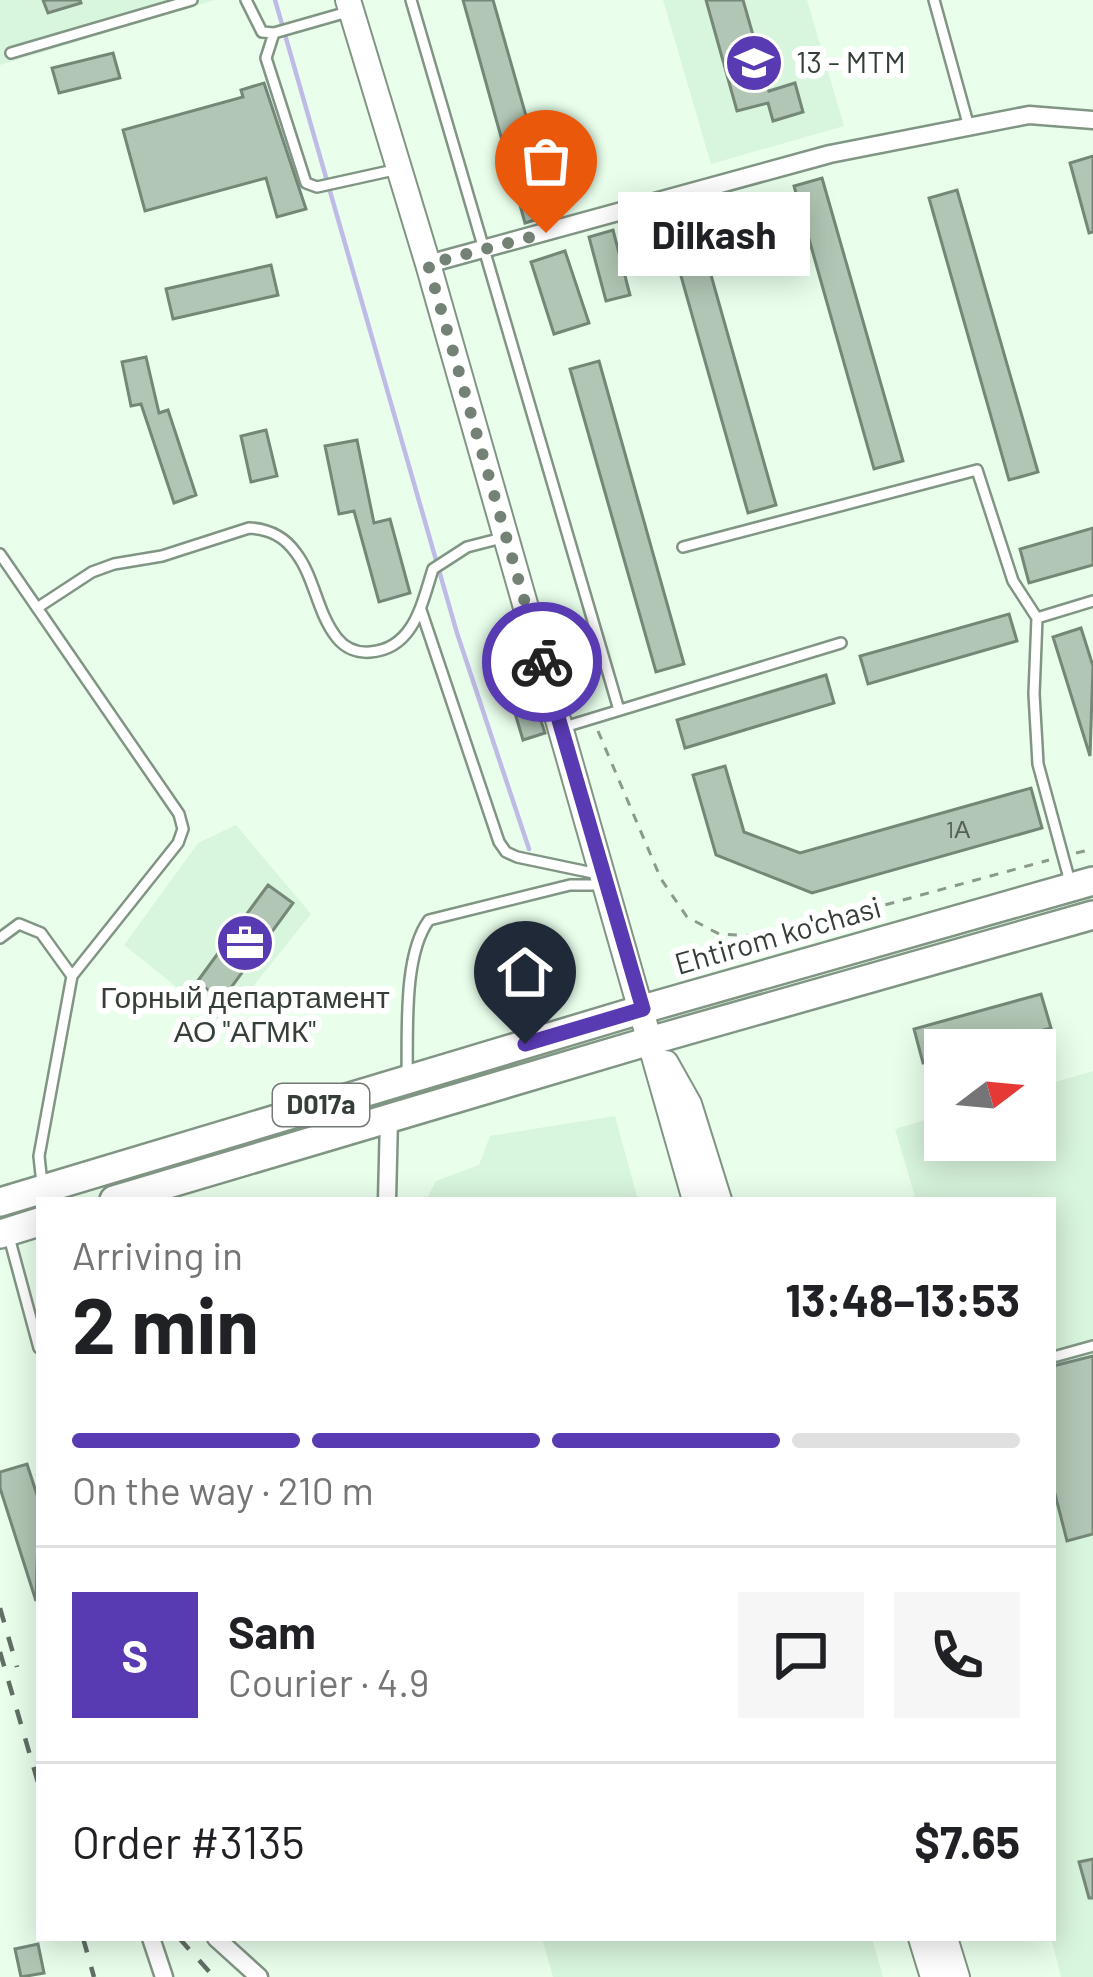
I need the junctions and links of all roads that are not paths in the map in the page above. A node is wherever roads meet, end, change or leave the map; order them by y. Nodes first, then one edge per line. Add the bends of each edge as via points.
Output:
1 (192, 0) edge
2 (246, 0) edge
3 (410, 0) edge
4 (934, 0) edge
5 (350, 5) edge
6 (282, 31) junction
7 (11, 52) dead end
8 (1093, 120) edge
9 (969, 127) junction
10 (399, 169) junction
11 (484, 250) junction
12 (428, 264) junction
13 (506, 537) junction
14 (683, 547) dead end
15 (0, 554) edge
16 (1093, 602) edge
17 (37, 608) junction
18 (421, 610) junction
19 (1036, 618) junction
20 (841, 643) dead end
21 (619, 710) junction
22 (561, 728) junction
23 (605, 880) junction
24 (1082, 884) edge
25 (1093, 915) edge
26 (0, 938) edge
27 (72, 976) junction
28 (643, 1009) junction
29 (652, 1040) junction
30 (407, 1080) junction
31 (388, 1118) junction
32 (42, 1190) junction
33 (124, 1197) edge
34 (387, 1197) edge
35 (694, 1197) edge
36 (718, 1197) edge
37 (0, 1202) edge
38 (36, 1223) edge
39 (4, 1233) edge
40 (36, 1338) edge
41 (1093, 1346) edge
42 (1057, 1356) dead end
43 (152, 1941) edge
44 (219, 1941) edge
45 (922, 1941) edge
46 (946, 1941) edge
47 (164, 1977) edge
48 (259, 1977) edge
49 (933, 1977) edge
50 (957, 1977) edge

1 - 7 lane
2 - 6 lane via 262,32
3 - 11 lane
4 - 9 lane
5 - 6 lane
5 - 10 main road
6 - 10 lane via 266,58 306,182
8 - 9 street via 1029,115
9 - 11 street via 830,154
10 - 12 main road
11 - 12 street
11 - 21 lane
12 - 13 main road
13 - 18 lane via 467,547 433,569
13 - 22 main road
14 - 19 lane via 977,470 1013,581
15 - 17 lane
16 - 19 lane
17 - 18 lane via 92,572 249,528 282,537 299,556 348,648 376,652 394,644
17 - 27 lane via 183,829
18 - 23 lane via 499,842 517,856
19 - 24 lane via 1038,764 1064,856
20 - 21 lane
21 - 22 lane
22 - 23 main road
23 - 28 main road
23 - 30 lane via 429,920 418,935
24 - 28 main road, Ehtirom ko'chasi / D017a
25 - 29 main road, D017a
26 - 27 lane via 19,924 41,933
27 - 32 lane via 39,1156
28 - 29 main road
28 - 30 main road, Ehtirom ko'chasi / D017a
29 - 31 main road, D017a
29 - 35 main road
29 - 36 main road via 689,1104
30 - 32 main road, Ehtirom ko'chasi / D017a
31 - 33 main road, D017a
31 - 34 street
32 - 37 main road, Ehtirom ko'chasi / D017a
38 - 39 main road
39 - 40 lane
41 - 42 lane
43 - 47 street
44 - 48 street
45 - 49 main road
46 - 50 main road

